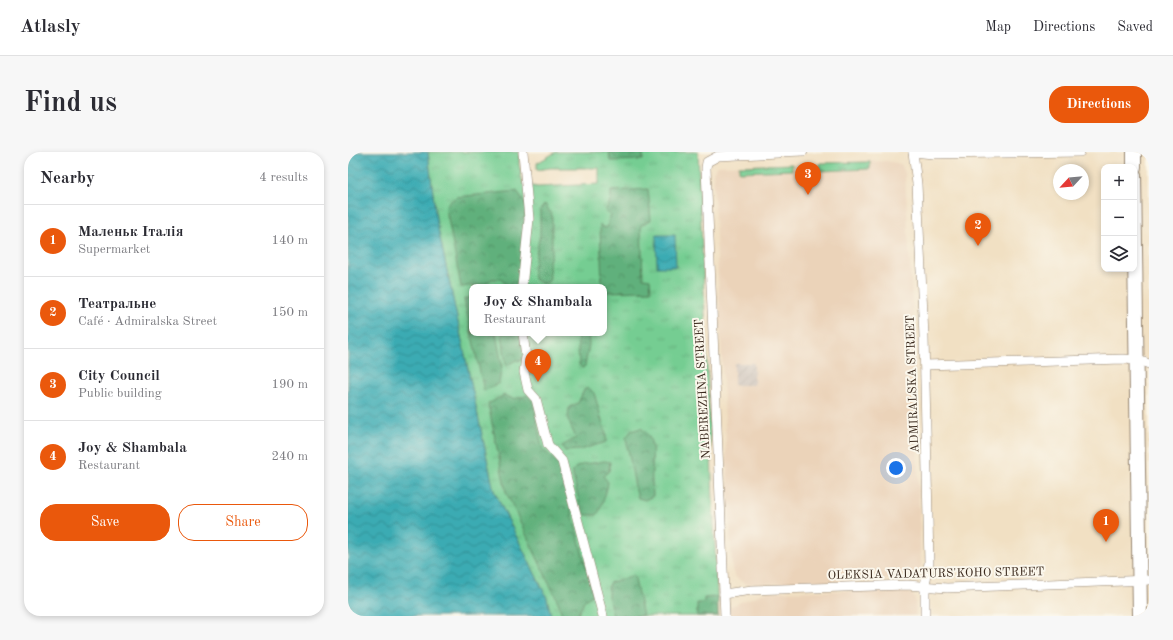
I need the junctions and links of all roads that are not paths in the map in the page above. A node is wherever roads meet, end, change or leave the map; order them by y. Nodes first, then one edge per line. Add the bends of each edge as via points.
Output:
1 (522, 152) edge
2 (804, 152) edge
3 (913, 152) edge
4 (1080, 152) edge
5 (1134, 152) edge
6 (778, 153) edge
7 (1134, 164) edge
8 (1135, 200) edge
9 (522, 284) edge
10 (523, 336) edge
11 (1143, 362) edge
12 (925, 365) junction
13 (1144, 580) edge
14 (925, 585) junction
15 (724, 594) junction
16 (603, 616) edge
17 (725, 616) edge
18 (925, 616) edge
19 (1140, 616) edge

1 - 9 street via 529,219
2 - 6 street
3 - 4 street
3 - 12 street, ADMIRALSKA STREET via 917,184
5 - 7 main road
6 - 15 street, NABEREZHNA STREET via 718,156 707,162
8 - 11 main road
10 - 16 street via 526,357 524,372 528,390 536,399 548,445 562,461
11 - 12 street via 1123,359
11 - 13 main road
12 - 14 street, ADMIRALSKA STREET via 929,563
13 - 14 street, OLEKSIA VADATURS'KOHO STREET via 947,588
13 - 19 main road
14 - 15 street, OLEKSIA VADATURS'KOHO STREET via 752,590
14 - 18 street, ADMIRALSKA STREET
15 - 17 street, NABEREZHNA STREET

